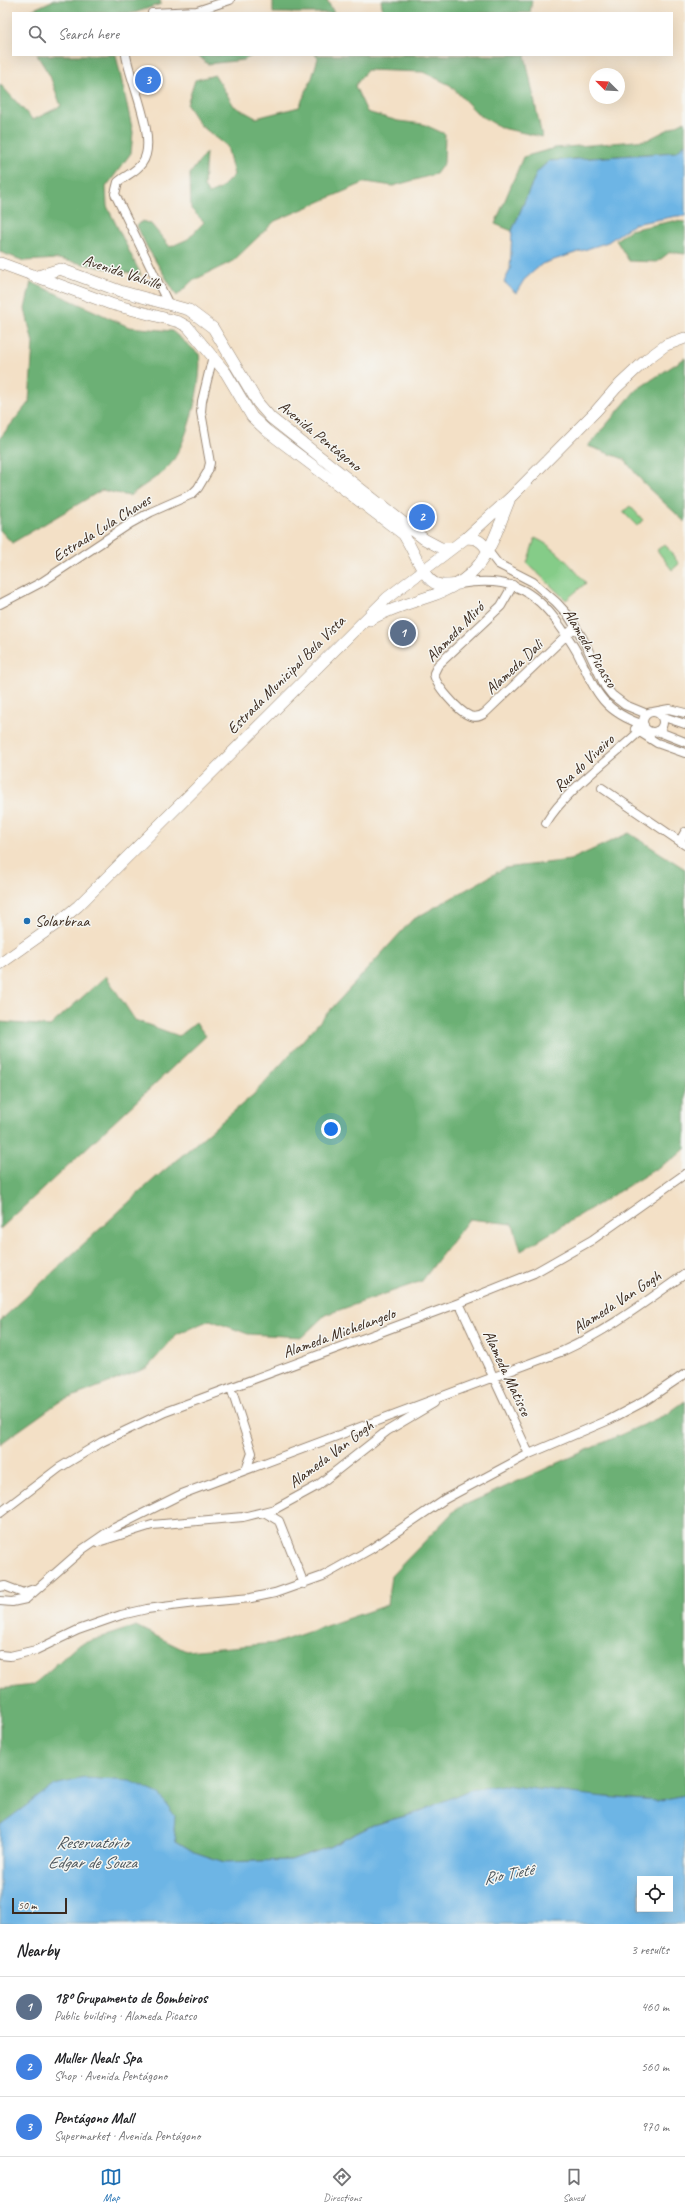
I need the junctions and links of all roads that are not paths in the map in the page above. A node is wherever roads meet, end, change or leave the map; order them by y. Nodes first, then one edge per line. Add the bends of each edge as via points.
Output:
1 (230, 0) edge
2 (174, 12) edge
3 (126, 56) edge
4 (0, 263) edge
5 (35, 277) junction
6 (94, 281) junction
7 (78, 292) junction
8 (168, 303) junction
9 (186, 308) junction
10 (198, 315) junction
11 (184, 324) junction
12 (685, 338) edge
13 (685, 345) edge
14 (213, 356) junction
15 (226, 373) junction
16 (210, 374) junction
17 (596, 411) junction
18 (510, 498) junction
19 (466, 538) junction
20 (452, 548) junction
21 (488, 551) junction
22 (422, 569) junction
23 (459, 584) junction
24 (513, 585) junction
25 (0, 604) edge
26 (575, 627) junction
27 (357, 628) junction
28 (567, 636) junction
29 (648, 713) junction
30 (685, 713) edge
31 (467, 715) joint
32 (661, 716) junction
33 (685, 724) edge
34 (642, 728) junction
35 (657, 731) junction
36 (685, 742) edge
37 (685, 753) edge
38 (602, 788) dead end
39 (546, 824) dead end
40 (685, 832) edge
41 (682, 843) edge
42 (0, 964) edge
43 (685, 1174) edge
44 (685, 1274) edge
45 (459, 1303) junction
46 (685, 1374) edge
47 (494, 1377) junction
48 (231, 1388) junction
49 (450, 1393) junction
50 (381, 1420) junction
51 (387, 1431) junction
52 (252, 1453) junction
53 (529, 1454) junction
54 (268, 1461) junction
55 (246, 1470) junction
56 (284, 1505) junction
57 (264, 1512) junction
58 (0, 1513) edge
59 (140, 1514) junction
60 (279, 1521) junction
61 (146, 1527) junction
62 (83, 1549) junction
63 (304, 1584) junction
64 (0, 1587) edge
65 (37, 1588) junction
66 (0, 1601) edge
67 (0, 1655) edge

1 - 2 street via 197,11
3 - 8 street via 147,129 148,144 143,162 134,172 118,182 115,194
4 - 5 main road, Avenida Valville
5 - 6 main road, Avenida Valville via 60,269
5 - 7 main road, Avenida Valville
6 - 7 main road via 83,281
6 - 8 main road, Avenida Valville
7 - 11 main road, Avenida Valville
8 - 9 main road, Avenida Valville
9 - 10 main road, Avenida Valville
9 - 11 main road via 180,312
10 - 11 main road via 198,324 193,327
10 - 20 main road, Avenida Pentágono via 213,328 258,403 271,418 424,539 441,548
11 - 14 main road, Avenida Pentágono
12 - 17 main road, Estrada Municipal Bela Vista via 666,345 647,359
13 - 17 main road, Estrada Municipal Bela Vista via 665,354
14 - 15 main road, Avenida Pentágono
14 - 16 street, Estrada Lula Chaves
15 - 16 street via 216,370
15 - 22 main road, Avenida Pentágono via 252,417 403,534 410,542
16 - 25 street, Estrada Lula Chaves via 201,412 210,463 208,472 198,488 192,494 131,522 47,578
17 - 18 main road, Estrada Municipal Bela Vista
18 - 19 main road, Estrada Municipal Bela Vista
18 - 21 main road, Alameda Picasso
19 - 20 main road, Estrada Municipal Bela Vista
19 - 21 main road via 480,540
20 - 22 main road, Estrada Municipal Bela Vista
21 - 23 main road, Alameda Picasso via 475,571
21 - 26 street, Alameda Picasso via 502,567 523,576 544,591 568,615
22 - 23 main road, Avenida Pentágono via 435,584
22 - 27 main road, Estrada Municipal Bela Vista via 397,588
23 - 24 street, Alameda Picasso via 485,580
23 - 27 main road, Alameda Picasso via 398,606
24 - 28 street, Alameda Picasso via 543,604
24 - 31 street, Alameda Miró via 501,606 434,672 439,686
26 - 28 street, Alameda Dali
26 - 29 street, Alameda Picasso via 612,695 625,705
27 - 42 main road, Estrada Municipal Bela Vista via 78,906
28 - 31 street, Alameda Dali via 485,713 475,718
28 - 34 street, Alameda Picasso via 604,702 626,720
29 - 30 street via 669,709
29 - 32 street via 656,712
29 - 34 street via 643,720
32 - 33 street
32 - 35 street via 663,724
34 - 35 street via 651,732
34 - 37 street, Alameda Picasso via 657,743
34 - 39 street, Rua do Viveiro via 553,811
35 - 36 street
38 - 41 street
40 - 41 street
43 - 45 street, Alameda Michelangelo via 564,1257 534,1273
44 - 47 street, Alameda Van Gogh via 584,1342
45 - 47 street, Alameda Matisse
45 - 48 street, Alameda Michelangelo
46 - 53 street via 645,1401 609,1420
47 - 49 street, Alameda Van Gogh
47 - 53 street, Alameda Matisse
48 - 52 street
48 - 58 street, Alameda Michelangelo via 165,1412 102,1442 59,1468
49 - 50 street, Alameda Van Gogh
49 - 51 street, Alameda Van Gogh
50 - 51 street
50 - 54 street, Alameda Van Gogh
51 - 56 street, Alameda Van Gogh via 317,1486
52 - 54 street
52 - 55 street
53 - 63 street via 429,1508 371,1549 337,1569
54 - 55 street, Alameda Van Gogh
55 - 59 street, Alameda Van Gogh via 182,1494
56 - 57 street, Alameda Van Gogh
56 - 60 street
57 - 60 street
57 - 61 street, Alameda Van Gogh
59 - 61 street via 141,1521
59 - 62 street, Alameda Van Gogh
60 - 63 street
61 - 62 street, Alameda Van Gogh via 102,1540
62 - 65 street, Alameda Van Gogh
63 - 67 street via 251,1598 147,1609 89,1626 36,1650 10,1656
64 - 65 street via 5,1586 23,1593
65 - 66 street, Alameda Van Gogh via 21,1601

